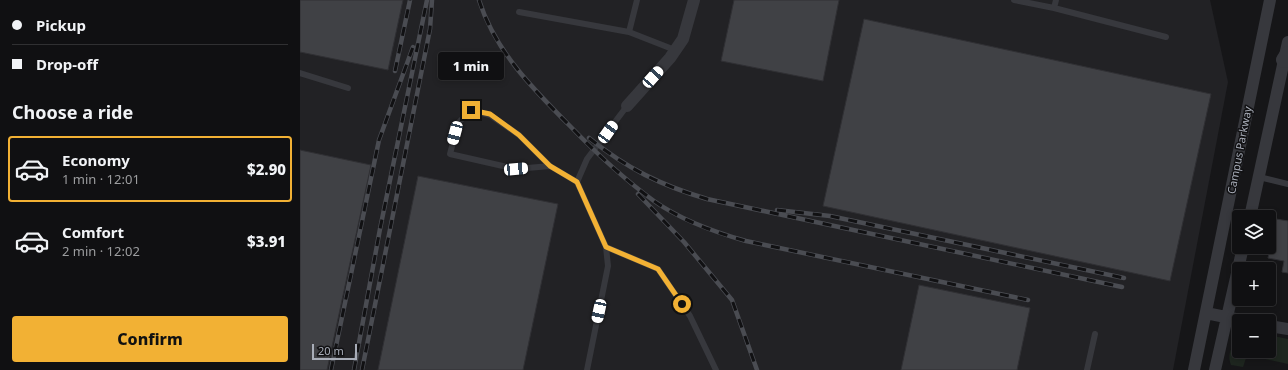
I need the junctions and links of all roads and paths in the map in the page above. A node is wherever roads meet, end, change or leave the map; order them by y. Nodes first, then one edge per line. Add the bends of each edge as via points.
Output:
1 (637, 0) edge
2 (694, 0) edge
3 (1014, 0) edge
4 (1056, 0) edge
5 (1270, 0) edge
6 (1054, 8) junction
7 (519, 12) dead end
8 (630, 32) junction
9 (1166, 37) dead end
10 (1288, 42) edge
11 (675, 50) junction
12 (1286, 57) edge
13 (300, 73) edge
14 (348, 88) dead end
15 (627, 106) joint
16 (550, 166) junction
17 (1259, 177) junction
18 (577, 182) junction
19 (1288, 184) edge
20 (1252, 210) edge
21 (606, 247) junction
22 (1240, 254) edge
23 (1206, 313) junction
24 (1226, 317) junction
25 (1232, 318) edge
26 (1276, 327) edge
27 (1288, 330) edge
28 (1095, 334) dead end
29 (586, 370) edge
30 (716, 370) edge
31 (1087, 370) edge
32 (1194, 370) edge
33 (1215, 370) edge

1 - 8 lane
2 - 11 street via 683,38
3 - 6 lane
4 - 6 lane
5 - 23 street, Campus Parkway
6 - 9 lane
7 - 8 lane
8 - 11 lane
10 - 12 street
11 - 15 street
12 - 17 street
13 - 14 lane
15 - 18 lane via 587,159
16 - 16 lane via 516,169 450,154 458,123 471,110 490,114 519,135
16 - 18 lane
17 - 19 lane
17 - 20 street
18 - 21 lane
21 - 29 lane via 608,266
21 - 30 lane via 658,269 690,316
22 - 24 street
23 - 24 street
23 - 32 street, Campus Parkway
24 - 25 street
24 - 33 street
26 - 27 street
28 - 31 lane

